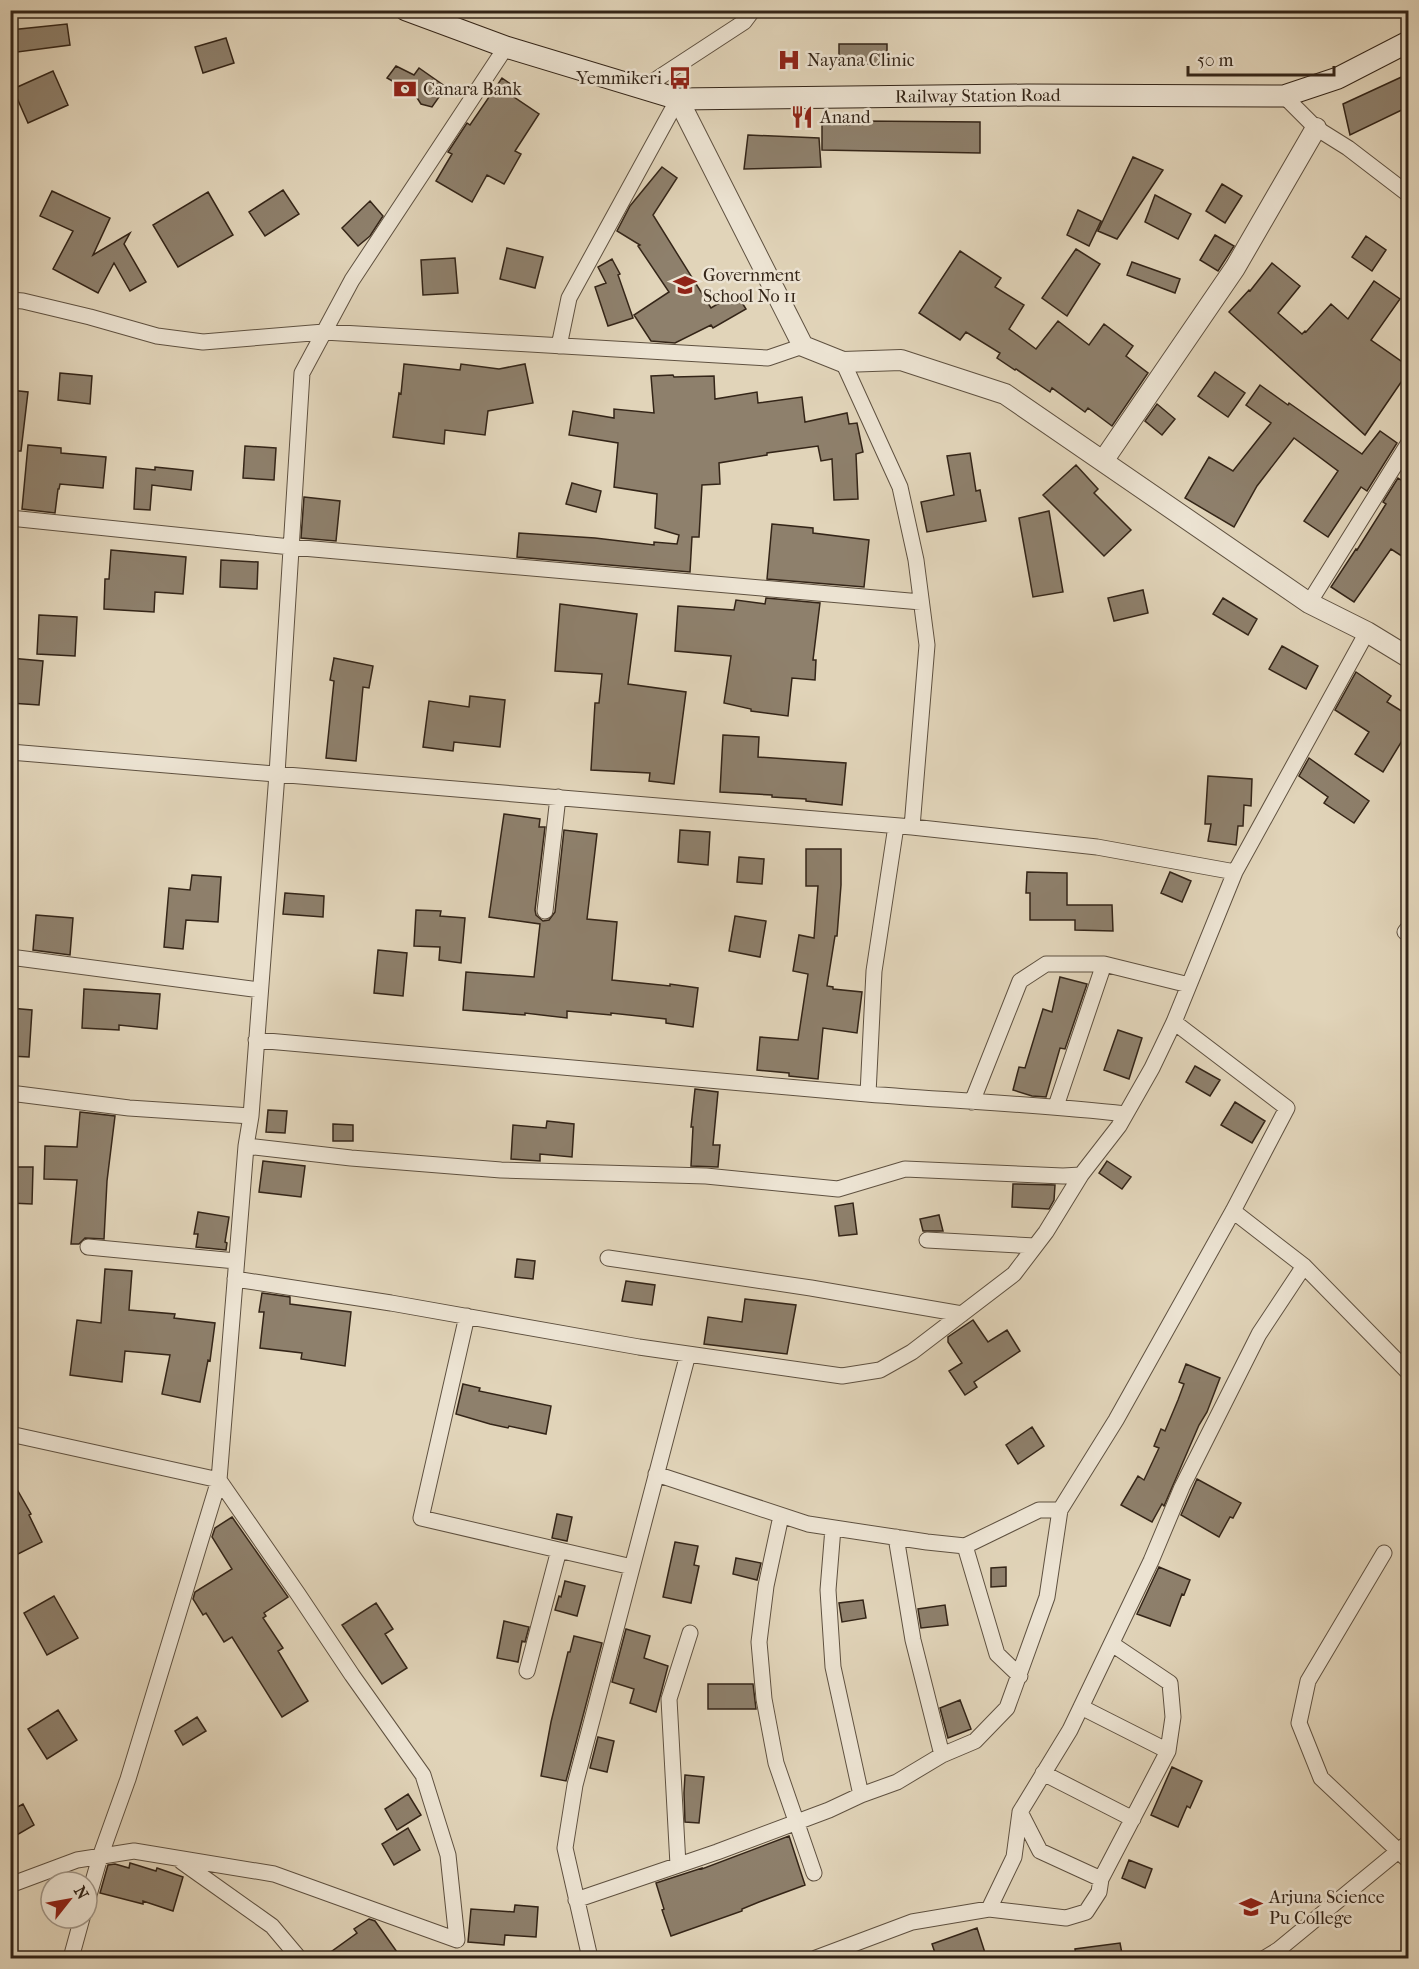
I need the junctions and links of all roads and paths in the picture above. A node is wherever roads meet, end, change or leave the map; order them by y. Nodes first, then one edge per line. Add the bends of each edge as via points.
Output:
1 (406, 10) edge
2 (753, 10) edge
3 (1408, 42) edge
4 (506, 47) junction
5 (643, 88) junction
6 (1284, 96) junction
7 (678, 99) junction
8 (1316, 128) junction
9 (1408, 194) edge
10 (10, 300) edge
11 (324, 332) junction
12 (559, 346) junction
13 (803, 346) junction
14 (843, 362) junction
15 (1408, 444) edge
16 (1103, 461) junction
17 (10, 518) edge
18 (291, 547) junction
19 (921, 602) junction
20 (1309, 603) junction
21 (1367, 632) junction
22 (1408, 657) edge
23 (10, 752) edge
24 (277, 774) junction
25 (558, 797) junction
26 (896, 826) junction
27 (912, 827) junction
28 (1234, 872) junction
29 (545, 911) dead end
30 (10, 957) edge
31 (1104, 964) junction
32 (1189, 985) junction
33 (260, 990) junction
34 (1174, 1022) junction
35 (256, 1040) junction
36 (10, 1093) edge
37 (868, 1094) junction
38 (972, 1102) junction
39 (1056, 1106) junction
40 (1125, 1114) junction
41 (251, 1116) junction
42 (246, 1146) junction
43 (1081, 1175) junction
44 (1233, 1211) junction
45 (927, 1240) dead end
46 (88, 1246) dead end
47 (1035, 1246) junction
48 (608, 1258) dead end
49 (236, 1260) junction
50 (1304, 1266) junction
51 (235, 1279) junction
52 (962, 1314) junction
53 (467, 1316) junction
54 (688, 1354) junction
55 (1408, 1372) edge
56 (10, 1434) edge
57 (656, 1474) junction
58 (219, 1480) junction
59 (1060, 1509) junction
60 (781, 1516) junction
61 (833, 1528) junction
62 (896, 1538) junction
63 (965, 1546) junction
64 (559, 1550) junction
65 (1384, 1553) dead end
66 (632, 1567) junction
67 (690, 1633) dead end
68 (1112, 1644) junction
69 (526, 1671) dead end
70 (1020, 1676) junction
71 (1081, 1707) junction
72 (1168, 1751) junction
73 (942, 1755) junction
74 (1043, 1773) junction
75 (861, 1795) junction
76 (1020, 1812) junction
77 (1133, 1819) junction
78 (797, 1822) junction
79 (1405, 1851) edge
80 (100, 1857) junction
81 (177, 1858) junction
82 (678, 1865) junction
83 (96, 1870) edge
84 (814, 1873) dead end
85 (1101, 1879) junction
86 (10, 1885) edge
87 (576, 1900) junction
88 (989, 1909) junction
89 (79, 1930) edge
90 (71, 1959) edge
91 (299, 1959) edge
92 (590, 1959) edge
93 (816, 1959) edge
94 (1265, 1959) edge

1 - 4 main road, Railway Station Road
2 - 5 street via 744,22
3 - 6 main road, Railway Station Road via 1338,78
4 - 5 main road, Railway Station Road
4 - 11 street via 352,280
5 - 7 main road, Railway Station Road
6 - 7 main road, Railway Station Road
6 - 8 street
7 - 12 street via 569,298
7 - 13 street
8 - 9 street
8 - 16 street via 1235,268
10 - 11 street via 157,336 203,342
11 - 12 street
11 - 18 street via 302,373
12 - 13 street via 768,358
13 - 14 street
14 - 16 street via 901,360 1005,394
14 - 19 street via 900,487
15 - 20 street
16 - 20 street
17 - 18 street
18 - 19 street
18 - 24 street
19 - 27 street via 927,645
20 - 21 street
21 - 22 street
21 - 28 street
23 - 24 street
24 - 25 street
24 - 33 street
25 - 26 street
25 - 29 street
26 - 27 street
26 - 37 street via 874,971
27 - 28 street via 1097,847
28 - 32 street
30 - 33 street
31 - 32 street
31 - 38 street via 1046,964 1020,981
31 - 39 street
32 - 34 street
33 - 35 street
34 - 40 street
34 - 44 street via 1287,1108
35 - 37 street
35 - 41 street
36 - 41 street via 129,1108
37 - 38 street
38 - 39 street
39 - 40 street
40 - 43 street
41 - 42 street
42 - 43 street via 501,1170 706,1176 838,1189 905,1169
42 - 49 street
43 - 47 street
44 - 50 street
44 - 59 street via 1116,1420
45 - 47 street
46 - 49 street
47 - 52 street via 1014,1274
48 - 52 street
49 - 51 street
50 - 55 street
50 - 68 street via 1259,1334 1182,1487
51 - 53 street
51 - 58 street
52 - 54 street via 912,1352 880,1370 842,1376
53 - 54 street
53 - 64 street via 421,1518
54 - 57 street
56 - 58 street
57 - 60 street
57 - 66 street
58 - 80 street via 128,1779
58 - 81 street via 423,1775 448,1856 457,1940 274,1874
59 - 63 street via 1039,1510
59 - 70 street via 1047,1598
60 - 61 street
60 - 78 street via 759,1642 776,1763
61 - 62 street
61 - 75 street via 828,1590 833,1667
62 - 63 street
62 - 73 street via 913,1640
63 - 70 street via 998,1654
64 - 66 street
64 - 69 street
65 - 79 street via 1308,1681 1299,1723 1321,1778
66 - 87 street via 575,1785 565,1848
67 - 82 street via 669,1699
68 - 71 street
68 - 72 street via 1170,1683 1173,1717
70 - 73 street via 1007,1708 975,1741
71 - 72 street
71 - 74 street
72 - 77 street
73 - 75 street via 897,1782
74 - 76 street
74 - 77 street
75 - 78 street
76 - 85 street via 1040,1851
76 - 88 street via 1014,1857
77 - 85 street
78 - 82 street
78 - 84 street
79 - 94 street
80 - 81 street via 134,1851
80 - 83 street
80 - 86 street via 78,1860
81 - 91 street via 272,1926
82 - 87 street
85 - 88 street via 1099,1892 1086,1911 1066,1917
87 - 92 street
88 - 93 street via 912,1922
89 - 90 street

